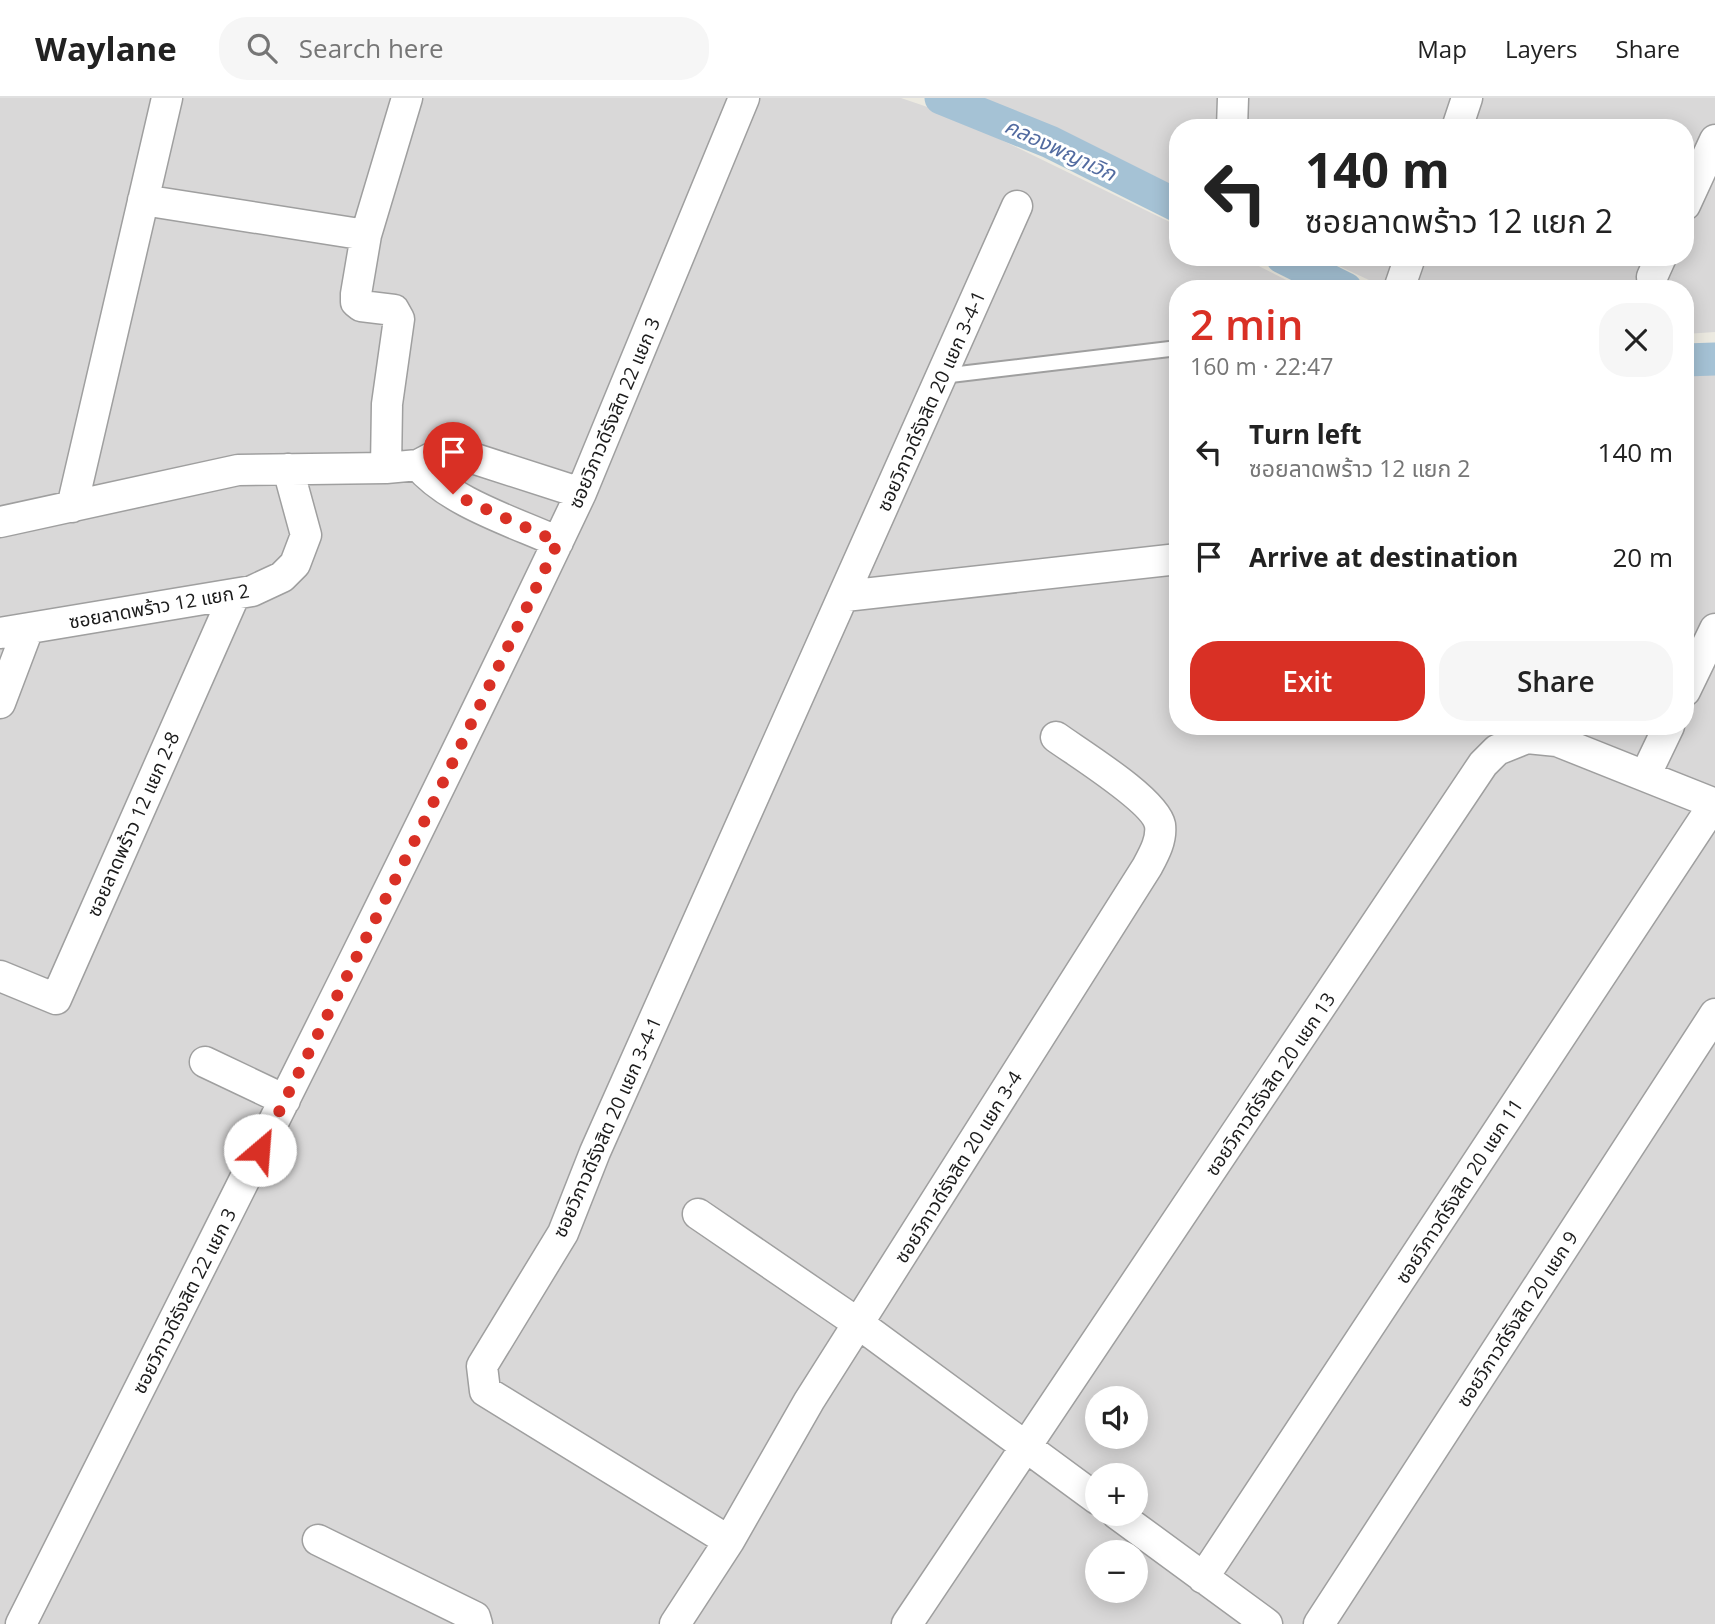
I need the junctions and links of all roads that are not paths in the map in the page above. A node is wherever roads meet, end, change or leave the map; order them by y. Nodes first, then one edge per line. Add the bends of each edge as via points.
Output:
1 (167, 98) edge
2 (407, 98) edge
3 (744, 98) edge
4 (1233, 98) edge
5 (1467, 98) edge
6 (1232, 119) edge
7 (1460, 119) edge
8 (1715, 140) edge
9 (1694, 186) edge
10 (143, 200) junction
11 (1017, 206) dead end
12 (366, 234) junction
13 (1169, 349) edge
14 (942, 376) junction
15 (418, 465) junction
16 (288, 468) junction
17 (386, 468) junction
18 (581, 493) junction
19 (72, 507) junction
20 (0, 522) edge
21 (558, 542) junction
22 (1169, 560) edge
23 (235, 594) junction
24 (845, 596) junction
25 (1715, 629) edge
26 (14, 631) edge
27 (1694, 672) edge
28 (0, 703) edge
29 (1665, 735) edge
30 (1056, 737) dead end
31 (1645, 776) junction
32 (1715, 804) edge
33 (0, 976) edge
34 (1715, 1014) edge
35 (205, 1062) dead end
36 (285, 1100) junction
37 (698, 1214) dead end
38 (859, 1324) junction
39 (1028, 1447) junction
40 (1085, 1490) edge
41 (1133, 1526) edge
42 (318, 1540) dead end
43 (729, 1541) junction
44 (1203, 1578) junction
45 (910, 1623) edge
46 (21, 1624) edge
47 (477, 1624) edge
48 (675, 1624) edge
49 (1267, 1624) edge
50 (1319, 1624) edge

1 - 10 street
2 - 12 street
3 - 18 street, ซอยวิภาวดีรังสิต 22 แยก 3
4 - 6 street
5 - 7 street
8 - 9 street
10 - 12 street
10 - 19 street
11 - 14 street, ซอยวิภาวดีรังสิต 20 แยก 3-4-1
12 - 17 street via 356,302 394,310 399,319 387,404
13 - 14 lane
14 - 24 street, ซอยวิภาวดีรังสิต 20 แยก 3-4-1
15 - 17 street
15 - 18 street via 437,455 463,456
15 - 21 street via 453,494
16 - 17 street
16 - 19 street via 238,470
16 - 23 street, ซอยลาดพร้าว 12 แยก 2 via 306,535 295,564 282,577
18 - 21 street, ซอยวิภาวดีรังสิต 22 แยก 3
19 - 20 street
21 - 36 street, ซอยวิภาวดีรังสิต 22 แยก 3
22 - 24 street
23 - 26 street, ซอยลาดพร้าว 12 แยก 2
23 - 33 street, ซอยลาดพร้าว 12 แยก 2-8 via 56,999
24 - 43 street, ซอยวิภาวดีรังสิต 20 แยก 3-4-1 via 595,1152 563,1233 482,1366 485,1391
25 - 27 street
26 - 28 street
29 - 31 street
30 - 38 street, ซอยวิภาวดีรังสิต 20 แยก 3-4 via 1153,811 1160,825 1158,845
31 - 32 street
31 - 39 street, ซอยวิภาวดีรังสิต 20 แยก 13 via 1557,741 1527,738 1497,750 1483,764
32 - 44 street, ซอยวิภาวดีรังสิต 20 แยก 11
34 - 50 street, ซอยวิภาวดีรังสิต 20 แยก 9
35 - 36 street
36 - 46 street, ซอยวิภาวดีรังสิต 22 แยก 3
37 - 38 street
38 - 39 street
38 - 43 street, ซอยวิภาวดีรังสิต 20 แยก 3-4
39 - 40 street
39 - 45 street, ซอยวิภาวดีรังสิต 20 แยก 13
41 - 44 street
42 - 47 street via 475,1617
43 - 48 street, ซอยวิภาวดีรังสิต 20 แยก 3-4
44 - 49 street

